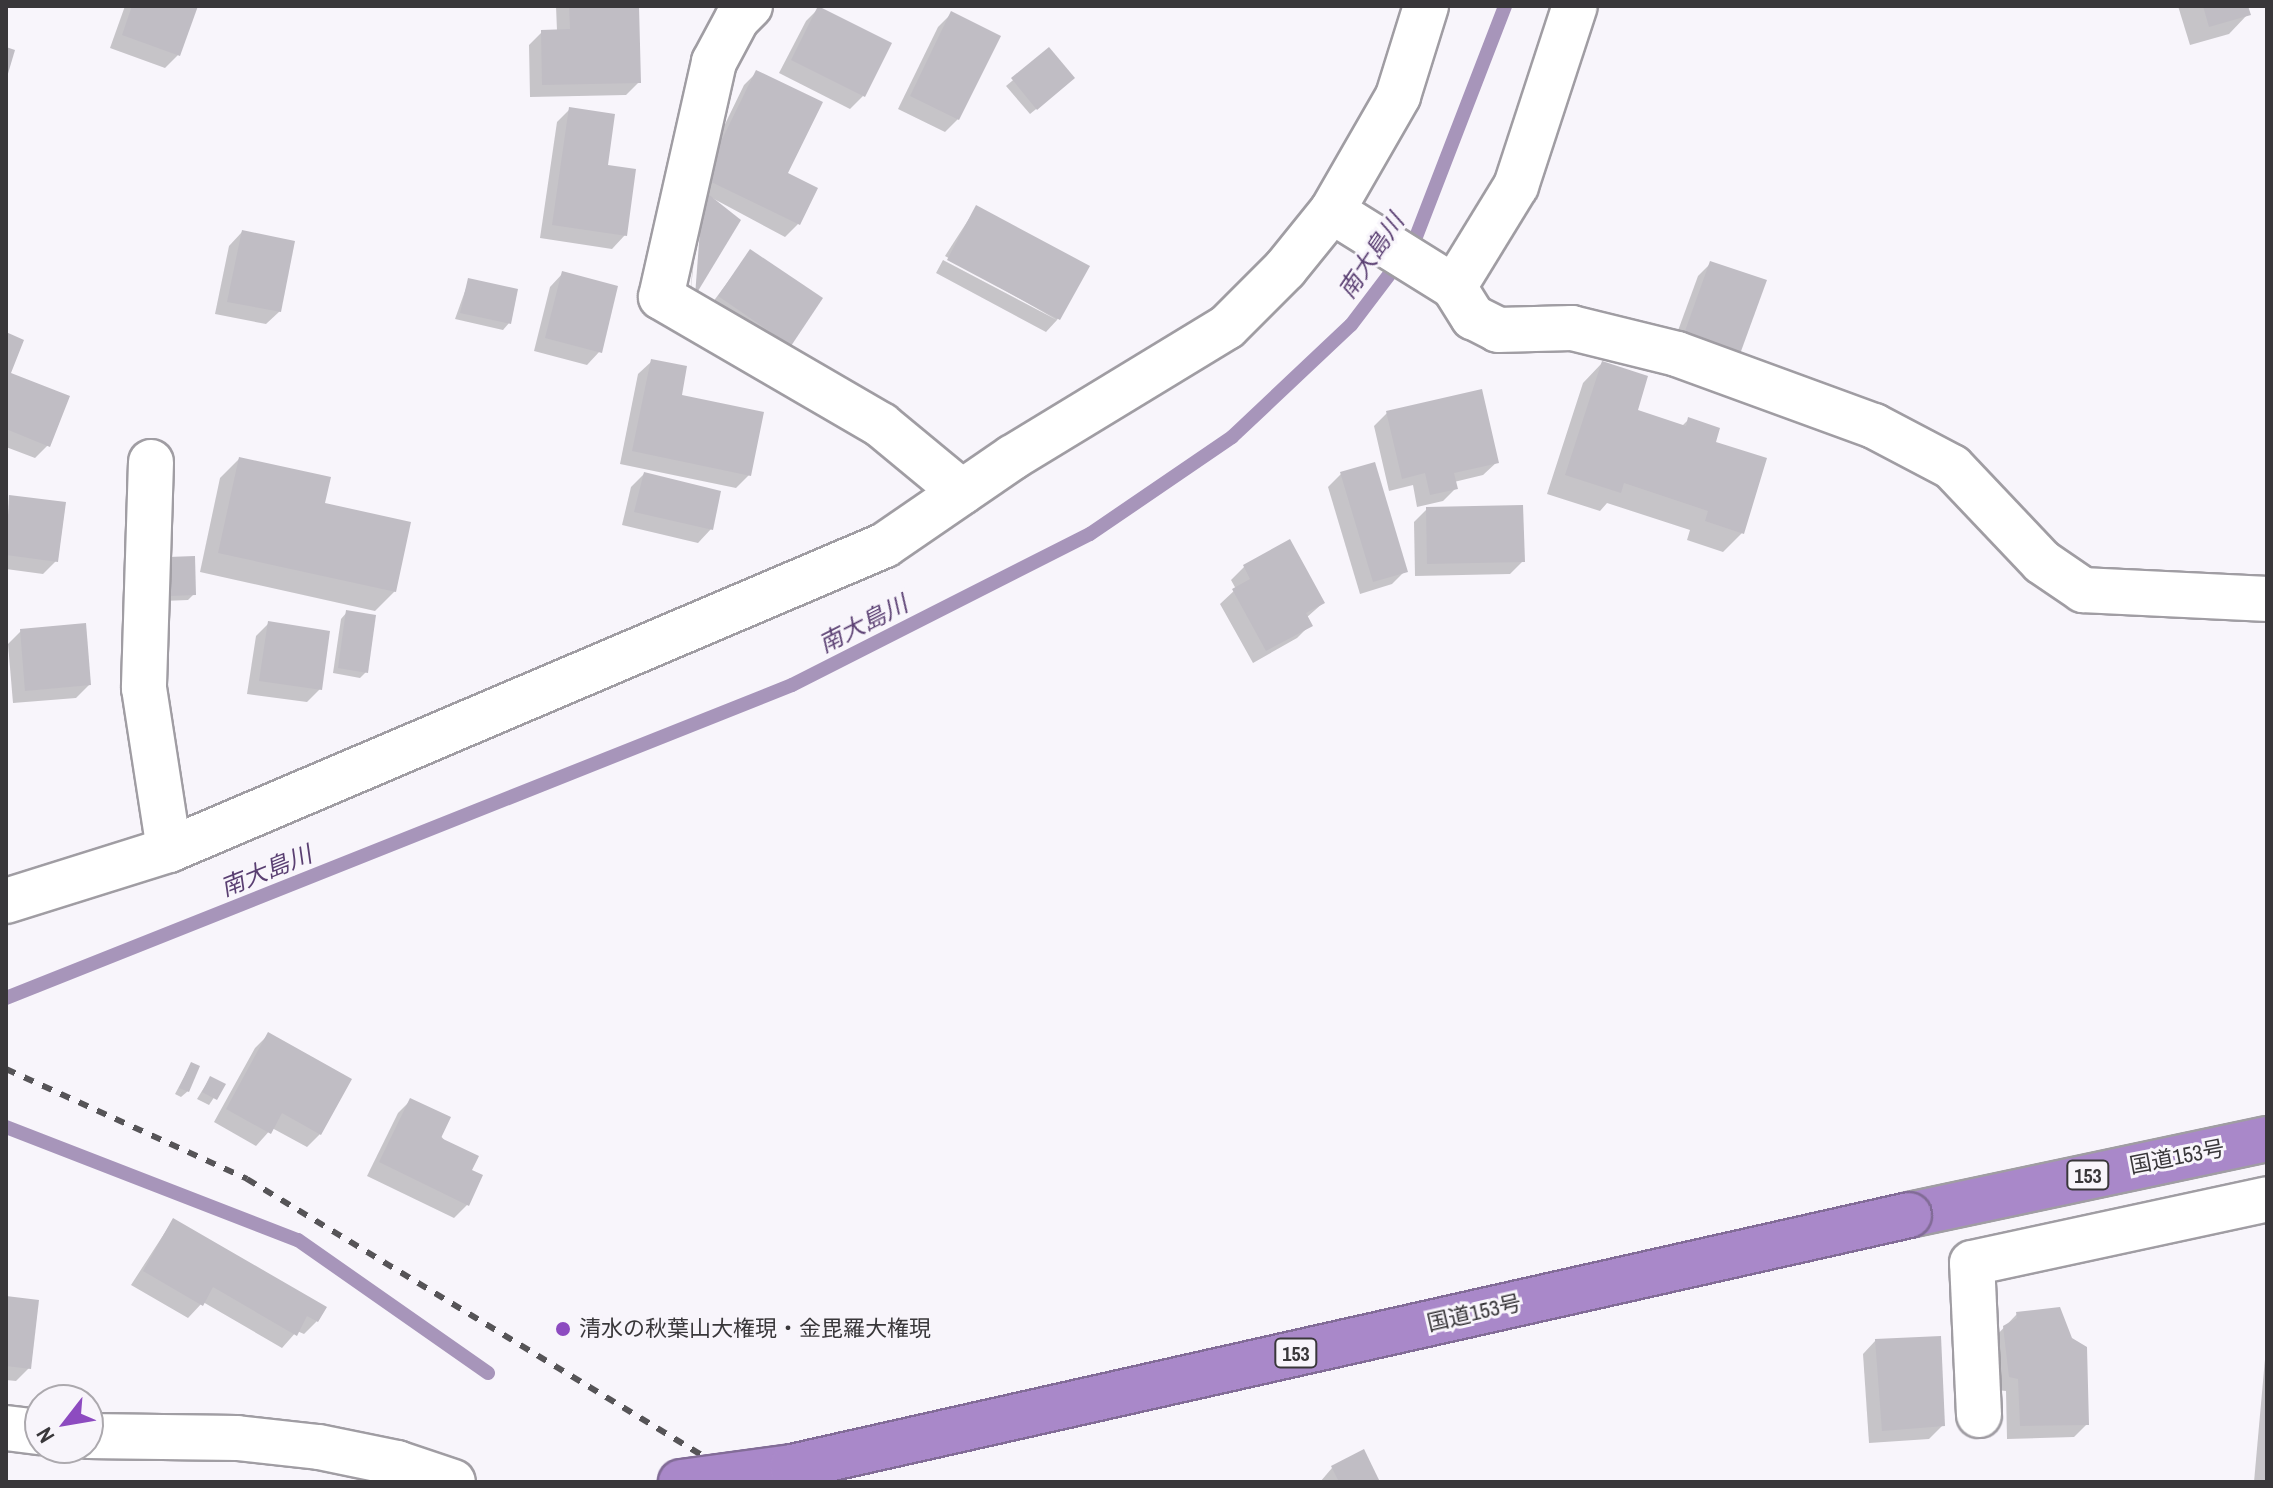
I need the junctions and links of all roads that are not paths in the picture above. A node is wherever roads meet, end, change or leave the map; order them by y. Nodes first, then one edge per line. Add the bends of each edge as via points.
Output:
1 (750, 6) edge
2 (1426, 6) edge
3 (1575, 6) edge
4 (1344, 218) junction
5 (1438, 277) junction
6 (151, 462) dead end
7 (962, 492) junction
8 (2267, 599) edge
9 (169, 850) junction
10 (6, 901) edge
11 (2267, 1139) edge
12 (2267, 1199) edge
13 (1979, 1415) dead end
14 (104, 1436) edge
15 (453, 1482) edge
16 (681, 1482) edge

1 - 7 street via 714,62 661,297 881,425
2 - 4 street via 1398,96
3 - 5 street via 1516,186
4 - 5 street
4 - 7 street via 1227,327
5 - 8 street via 1473,317 1498,330 1572,328 1677,354 1874,426 1952,467 2042,562 2083,590
6 - 9 street via 144,688
7 - 9 street via 885,545
9 - 10 street
11 - 16 highway, 国道153号 / 153, bridge via 821,1461
12 - 13 street via 1972,1263
14 - 15 street via 237,1438 319,1447 397,1463

